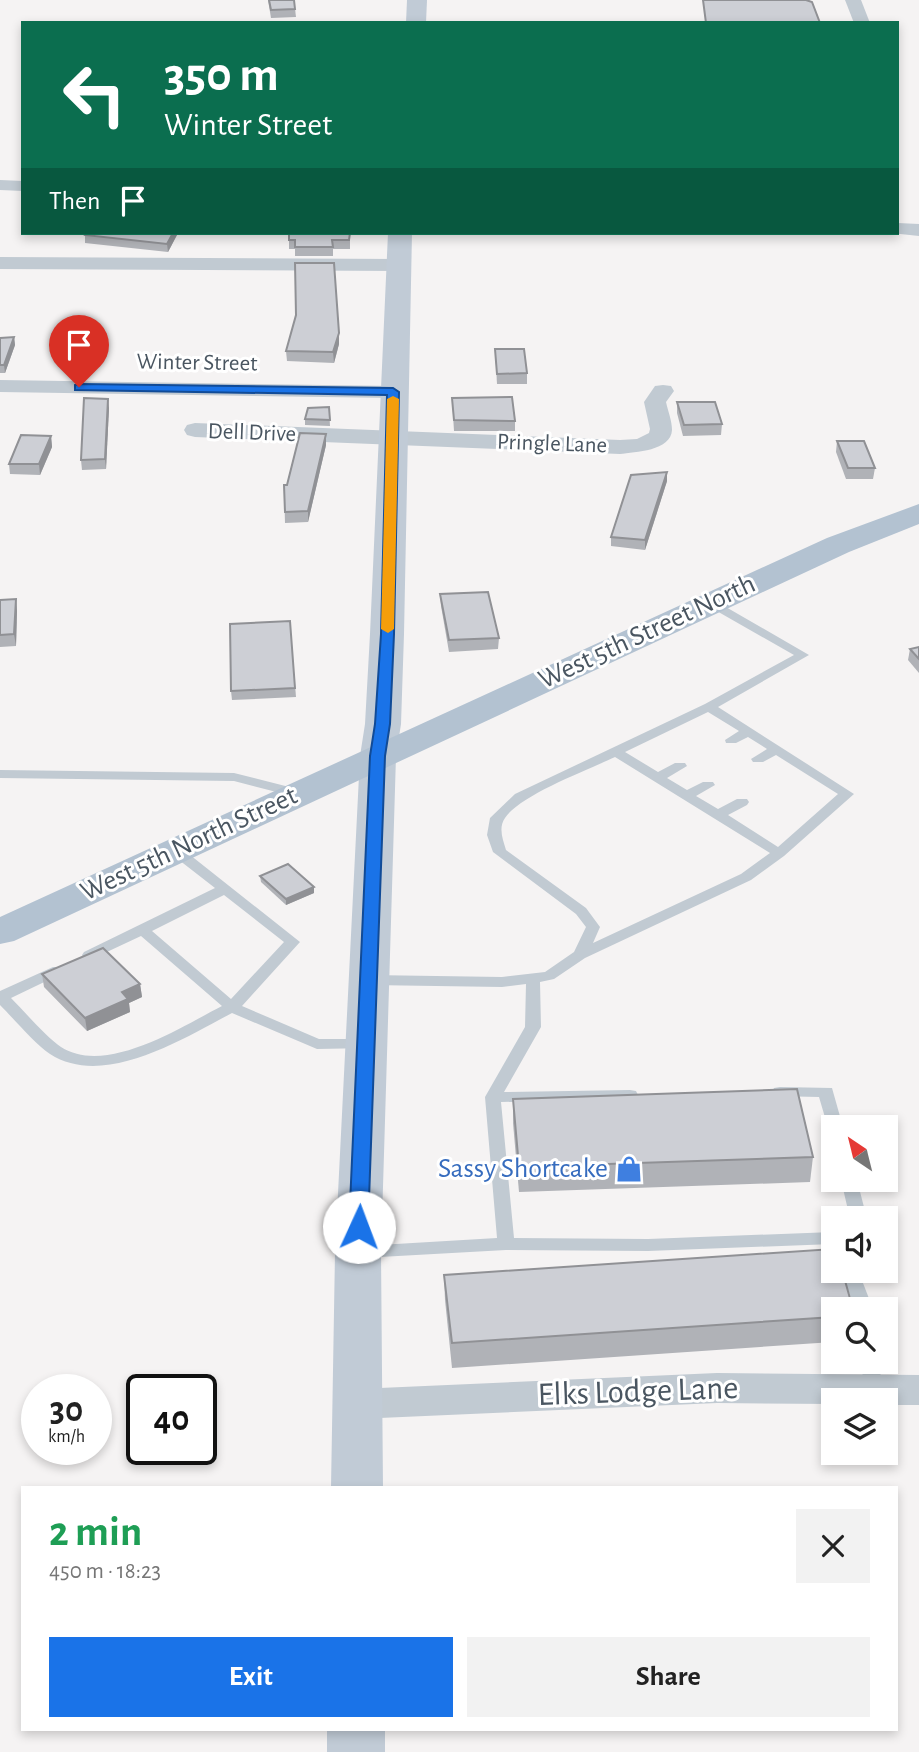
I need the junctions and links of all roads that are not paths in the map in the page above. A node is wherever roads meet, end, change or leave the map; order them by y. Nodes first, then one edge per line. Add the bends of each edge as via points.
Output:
1 (418, 0) edge
2 (853, 0) edge
3 (416, 21) edge
4 (861, 21) edge
5 (0, 185) edge
6 (21, 186) edge
7 (899, 229) edge
8 (919, 230) edge
9 (399, 249) edge
10 (0, 262) edge
11 (0, 386) edge
12 (663, 391) dead end
13 (393, 392) junction
14 (195, 430) dead end
15 (393, 439) junction
16 (919, 513) edge
17 (712, 603) junction
18 (709, 707) junction
19 (748, 732) junction
20 (731, 740) dead end
21 (776, 750) junction
22 (615, 751) junction
23 (377, 756) junction
24 (758, 759) dead end
25 (680, 766) dead end
26 (806, 769) junction
27 (0, 774) edge
28 (792, 776) dead end
29 (658, 777) junction
30 (708, 785) dead end
31 (297, 793) junction
32 (687, 795) junction
33 (741, 802) dead end
34 (718, 815) junction
35 (175, 850) junction
36 (779, 853) junction
37 (225, 889) junction
38 (142, 930) junction
39 (0, 932) edge
40 (580, 955) junction
41 (533, 978) junction
42 (368, 980) junction
43 (1, 997) edge
44 (232, 1007) junction
45 (366, 1044) junction
46 (757, 1093) edge
47 (646, 1095) edge
48 (493, 1097) junction
49 (832, 1115) edge
50 (821, 1238) edge
51 (506, 1244) junction
52 (358, 1253) junction
53 (872, 1375) edge
54 (919, 1390) edge
55 (357, 1404) junction
56 (357, 1486) edge
57 (356, 1731) edge
58 (356, 1752) edge

1 - 3 street
2 - 4 street
5 - 6 street
7 - 8 street
9 - 10 street
9 - 13 street
11 - 13 street, Winter Street
12 - 15 street, Pringle Lane via 655,402 662,429 659,437 641,445
13 - 15 street
14 - 15 street, Dell Drive
15 - 23 street via 383,724
16 - 17 main road, West 5th Street North
17 - 18 lane via 803,655
17 - 23 main road, West 5th Street North
18 - 19 lane
18 - 22 lane
19 - 20 lane
19 - 21 lane
21 - 24 lane
21 - 26 lane
22 - 29 lane
22 - 40 lane via 520,797 497,818 494,835 500,852 582,911 593,927
23 - 31 main road, West 5th North Street
23 - 42 street
25 - 29 lane
26 - 28 lane
26 - 36 lane via 847,793
27 - 31 lane via 234,777
29 - 32 lane
30 - 32 lane
31 - 35 main road, West 5th North Street
32 - 34 lane
33 - 34 lane
34 - 36 lane
35 - 37 lane
35 - 39 main road, West 5th North Street
36 - 40 lane via 746,877
37 - 38 lane
37 - 44 lane via 293,942
38 - 43 lane
38 - 44 lane
40 - 41 lane via 549,976
41 - 42 lane via 502,982
41 - 48 lane via 533,1027
42 - 45 street
43 - 44 lane via 55,1051 86,1062 122,1058 165,1042
44 - 45 lane via 317,1044
45 - 52 street
46 - 49 lane via 826,1092
47 - 48 lane
48 - 51 lane
50 - 51 lane
51 - 52 lane
52 - 55 street
53 - 54 street, Elks Lodge Lane
53 - 55 street, Elks Lodge Lane via 717,1388
55 - 56 street
57 - 58 street

